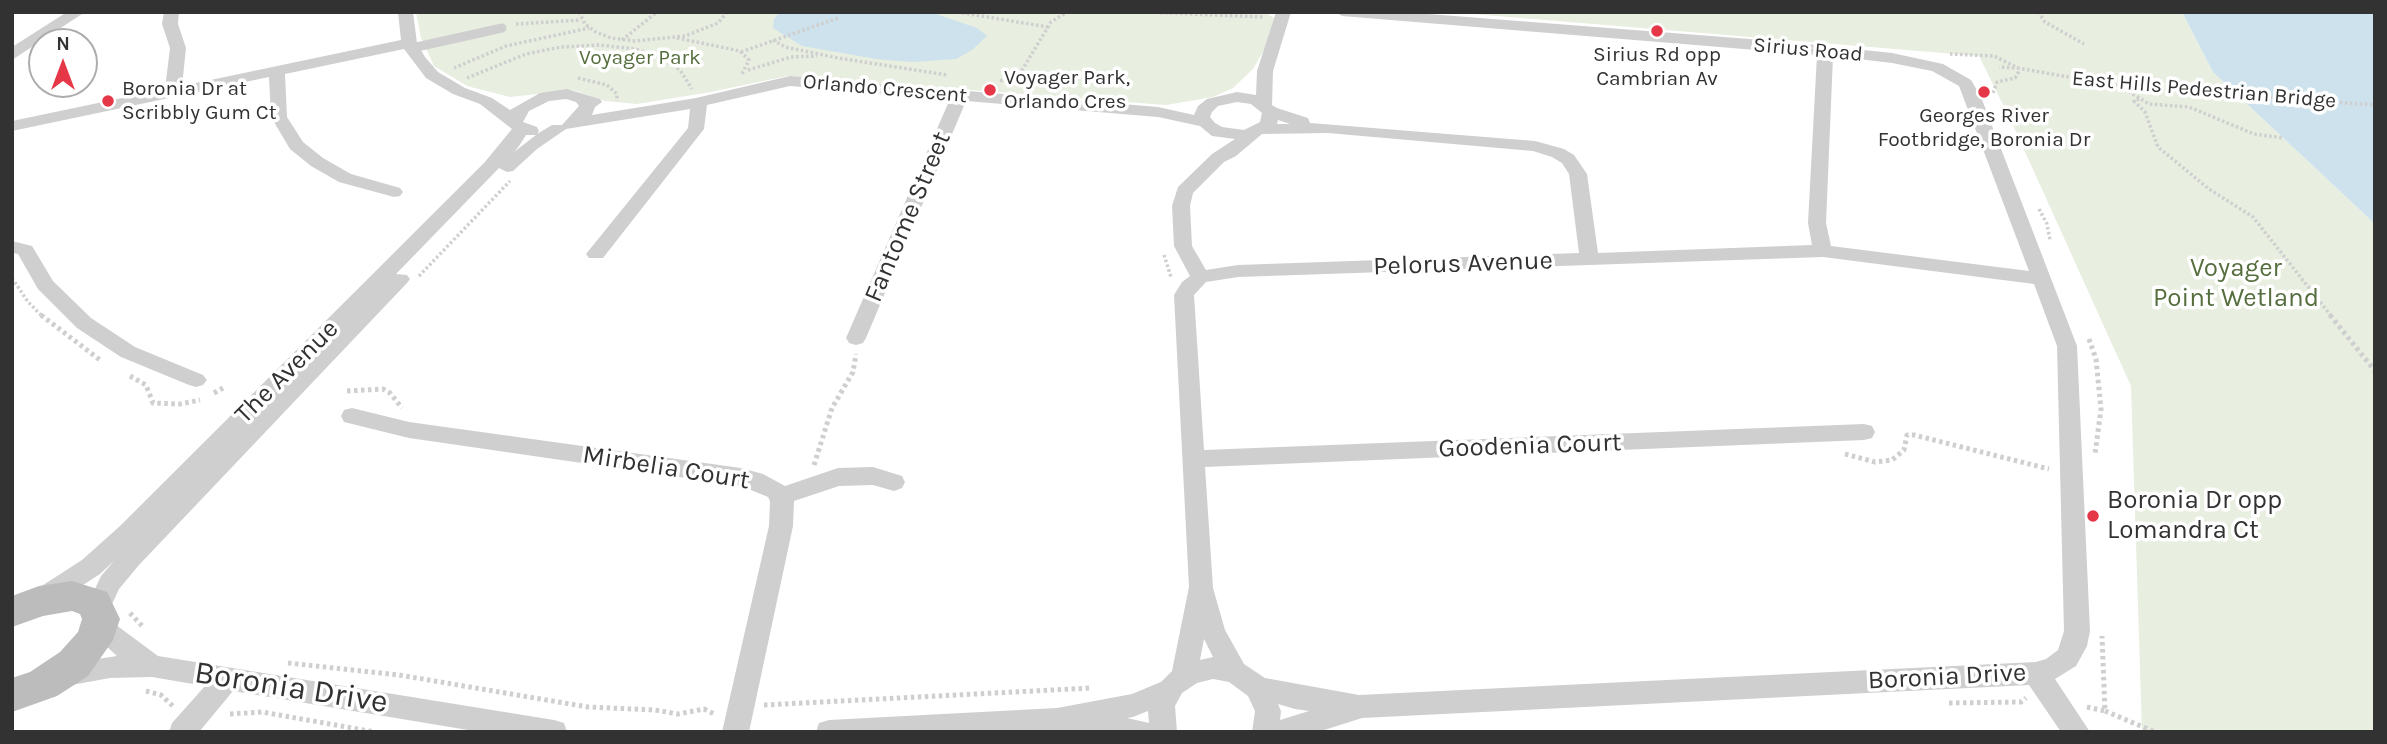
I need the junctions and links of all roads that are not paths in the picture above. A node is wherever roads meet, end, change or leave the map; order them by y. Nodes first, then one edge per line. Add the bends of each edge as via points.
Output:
1 (78, 12) edge
2 (172, 12) edge
3 (405, 12) edge
4 (1342, 12) edge
5 (1283, 16) edge
6 (502, 28) road end
7 (410, 45) junction
8 (15, 51) edge
9 (1825, 51) junction
10 (1939, 60) joint
11 (277, 70) junction
12 (1265, 71) junction
13 (173, 93) junction
14 (960, 96) junction
15 (1232, 97) junction
16 (582, 99) junction
17 (536, 100) junction
18 (486, 101) junction
19 (698, 103) junction
20 (1209, 104) junction
21 (1267, 108) junction
22 (655, 110) junction
23 (1158, 113) junction
24 (518, 125) junction
25 (12, 126) edge
26 (565, 126) junction
27 (1211, 127) junction
28 (1328, 128) junction
29 (1257, 132) junction
30 (1218, 158) junction
31 (394, 192) dead end
32 (12, 247) edge
33 (1822, 251) junction
34 (596, 254) dead end
35 (1589, 260) junction
36 (1200, 277) junction
37 (2042, 279) junction
38 (856, 338) road end
39 (196, 380) dead end
40 (352, 416) dead end
41 (1864, 432) dead end
42 (1196, 459) junction
43 (894, 482) dead end
44 (780, 497) junction
45 (1201, 587) junction
46 (21, 608) edge
47 (109, 614) junction
48 (152, 666) junction
49 (1235, 672) junction
50 (2036, 673) junction
51 (226, 680) junction
52 (1176, 684) junction
53 (1258, 688) junction
54 (25, 691) edge
55 (1362, 706) junction
56 (178, 719) edge
57 (1057, 720) junction
58 (737, 721) edge
59 (554, 732) edge
60 (829, 732) edge
61 (1140, 732) edge
62 (1164, 732) edge
63 (1265, 732) edge
64 (1279, 732) edge
65 (2077, 732) edge

1 - 8 street
2 - 13 street via 170,24 178,48
3 - 7 street
4 - 9 street, Sirius Road
5 - 12 street
6 - 7 lane
7 - 11 street
7 - 18 street via 432,75 449,79
9 - 10 street, Sirius Road
9 - 33 street via 1817,223
10 - 37 street, Boronia Drive via 1970,90
11 - 13 street
11 - 31 street via 279,117 296,145 345,177
12 - 15 street
12 - 21 street
13 - 25 street
14 - 19 street, Orlando Crescent via 790,81
14 - 23 street, Orlando Crescent
14 - 38 street, Fantome Street
15 - 20 street, Orlando Crescent
15 - 21 street via 1247,98
16 - 17 street, Orlando Crescent via 562,94
16 - 22 street, Orlando Crescent
16 - 26 street via 586,111
17 - 18 street
17 - 24 street, The Avenue via 519,110
18 - 24 street
19 - 22 street, Orlando Crescent
19 - 34 street via 696,129
20 - 23 street, Orlando Crescent
20 - 27 street via 1202,114
21 - 28 street
21 - 29 street via 1270,123
22 - 26 street, Orlando Crescent
23 - 27 street, Orlando Crescent
24 - 26 street via 538,132
24 - 46 street, The Avenue via 513,142 490,167 128,533 91,567
26 - 47 street, The Avenue via 531,145 510,164 136,551 110,583
27 - 29 street, Orlando Crescent via 1234,135
27 - 30 street
28 - 29 street
28 - 35 street via 1535,146 1558,153 1578,174
29 - 30 street
30 - 36 street via 1189,185 1182,199 1185,253
32 - 39 street via 25,250 45,285 84,323 128,352
33 - 35 street, Pelorus Avenue
33 - 37 street, Pelorus Avenue
35 - 36 street, Pelorus Avenue via 1238,271
36 - 42 street via 1184,295
37 - 50 street, Boronia Drive via 2069,355 2077,631 2067,658
40 - 44 street, Mirbelia Court via 409,430 741,477 767,485
41 - 42 street, Goodenia Court
42 - 45 street
43 - 44 street via 855,475
44 - 58 street, Mirbelia Court via 781,526
45 - 49 street via 1213,632
45 - 52 street
46 - 47 street via 72,596 85,598
47 - 48 street, Boronia Drive via 115,640
47 - 54 street via 82,656
48 - 51 street, Boronia Drive
48 - 54 street, Boronia Drive via 91,670
49 - 52 street via 1205,669
49 - 53 street
50 - 55 street, Boronia Drive
50 - 65 street
51 - 56 street
51 - 59 street, Boronia Drive
52 - 57 street via 1133,705
52 - 62 street via 1161,712
53 - 55 street, Boronia Drive
53 - 63 street via 1268,711
55 - 64 street, Boronia Drive
57 - 60 street
57 - 61 street

